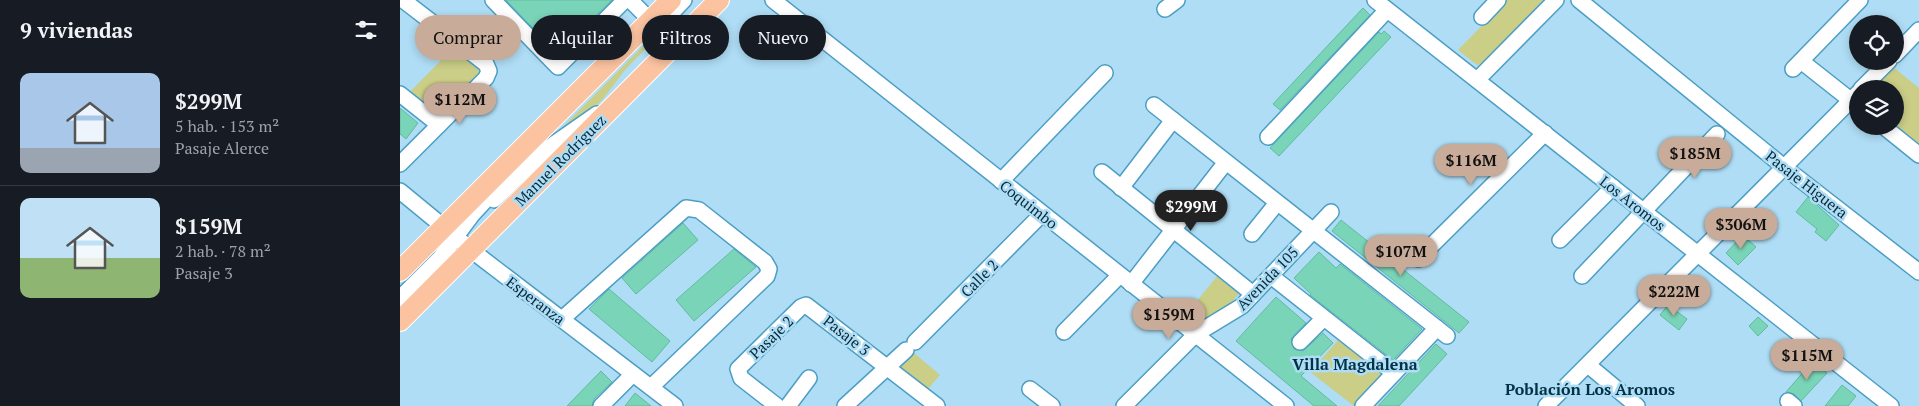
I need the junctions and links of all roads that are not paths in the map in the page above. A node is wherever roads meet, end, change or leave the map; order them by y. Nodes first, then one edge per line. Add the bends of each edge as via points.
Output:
1 (403, 0) edge
2 (493, 0) edge
3 (625, 0) edge
4 (630, 0) edge
5 (671, 0) edge
6 (684, 0) edge
7 (720, 0) edge
8 (773, 0) edge
9 (1375, 0) edge
10 (1498, 0) edge
11 (1556, 0) edge
12 (1579, 0) edge
13 (1860, 0) edge
14 (1388, 10) junction
15 (646, 15) edge
16 (656, 15) edge
17 (1482, 17) dead end
18 (642, 30) edge
19 (1919, 30) edge
20 (1904, 46) edge
21 (1880, 70) edge
22 (1105, 74) dead end
23 (1476, 80) junction
24 (1871, 80) edge
25 (400, 94) edge
26 (1849, 95) edge
27 (1154, 105) dead end
28 (1849, 105) edge
29 (1173, 120) junction
30 (439, 125) junction
31 (1545, 133) junction
32 (1717, 134) dead end
33 (1894, 135) edge
34 (1268, 137) dead end
35 (1919, 155) edge
36 (1226, 162) junction
37 (400, 164) edge
38 (1784, 167) junction
39 (1102, 172) dead end
40 (1001, 181) junction
41 (1613, 187) junction
42 (1121, 188) junction
43 (400, 191) edge
44 (1277, 203) junction
45 (1644, 211) junction
46 (1331, 212) dead end
47 (1042, 214) junction
48 (1173, 230) junction
49 (1313, 231) junction
50 (1252, 234) dead end
51 (458, 239) junction
52 (1560, 240) dead end
53 (1698, 254) junction
54 (1418, 260) dead end
55 (400, 271) edge
56 (1919, 272) edge
57 (1270, 276) junction
58 (1582, 276) dead end
59 (1126, 280) junction
60 (1253, 294) junction
61 (400, 298) edge
62 (806, 305) joint
63 (400, 308) edge
64 (1324, 318) junction
65 (562, 319) junction
66 (400, 321) edge
67 (1064, 332) dead end
68 (1196, 334) junction
69 (1300, 342) dead end
70 (1588, 365) junction
71 (887, 366) junction
72 (1394, 373) junction
73 (633, 374) junction
74 (809, 378) dead end
75 (651, 387) junction
76 (1030, 390) dead end
77 (601, 406) edge
78 (675, 406) edge
79 (776, 406) edge
80 (788, 406) edge
81 (845, 406) edge
82 (937, 406) edge
83 (1052, 406) edge
84 (1124, 406) edge
85 (1286, 406) edge
86 (1363, 406) edge
87 (1546, 406) edge
88 (1637, 406) edge
89 (1891, 406) edge

1 - 30 street via 486,64 489,71 486,78
2 - 3 street via 558,67
4 - 15 street
5 - 16 main road, Manuel Rodríguez
6 - 51 street via 488,196
7 - 51 main road, Manuel Rodríguez via 612,108
8 - 40 street, Coquimbo
9 - 14 street, Los Aromos
10 - 17 street
11 - 23 street
12 - 38 street, Pasaje Higuera
13 - 26 street via 1797,65
14 - 23 street, Los Aromos
14 - 34 street
18 - 51 main road, Manuel Rodríguez
19 - 20 street
21 - 24 street
22 - 40 street
23 - 31 street, Los Aromos
25 - 30 street
27 - 29 street
28 - 38 street
29 - 36 street
29 - 42 street
30 - 37 street
31 - 41 street, Los Aromos
31 - 54 street
32 - 45 street
33 - 35 street
36 - 44 street
36 - 48 street
38 - 53 street
38 - 56 street, Pasaje Higuera
39 - 42 street
40 - 47 street, Coquimbo
41 - 45 street, Los Aromos
41 - 52 street
42 - 48 street
43 - 51 street, Esperanza
44 - 49 street
44 - 50 street
45 - 53 street, Los Aromos
45 - 58 street
46 - 49 street, Avenida 105
47 - 59 street, Coquimbo
47 - 71 street, Calle 2
48 - 59 street
48 - 60 street
49 - 57 street, Avenida 105
49 - 72 street via 1442,332
51 - 55 main road, Manuel Rodríguez
51 - 61 street
51 - 63 street via 442,266
51 - 65 street, Esperanza
51 - 66 main road, Manuel Rodríguez
53 - 70 street
53 - 89 street, Los Aromos
57 - 60 street, Avenida 105
57 - 64 street
59 - 67 street
59 - 68 street, Coquimbo
60 - 68 street, Avenida 105 via 1236,311
62 - 71 street, Pasaje 3
62 - 79 street, Pasaje 2 via 740,366 738,372
64 - 69 street
64 - 72 street
65 - 73 street, Esperanza
65 - 75 street via 681,210 690,207 699,210 765,262 769,273
68 - 84 street
68 - 85 street, Coquimbo
70 - 87 street
70 - 88 street
71 - 81 street, Calle 2
71 - 82 street, Pasaje 3
72 - 86 street
73 - 75 street, Esperanza
73 - 77 street
74 - 80 street
75 - 78 street, Esperanza
76 - 83 street

